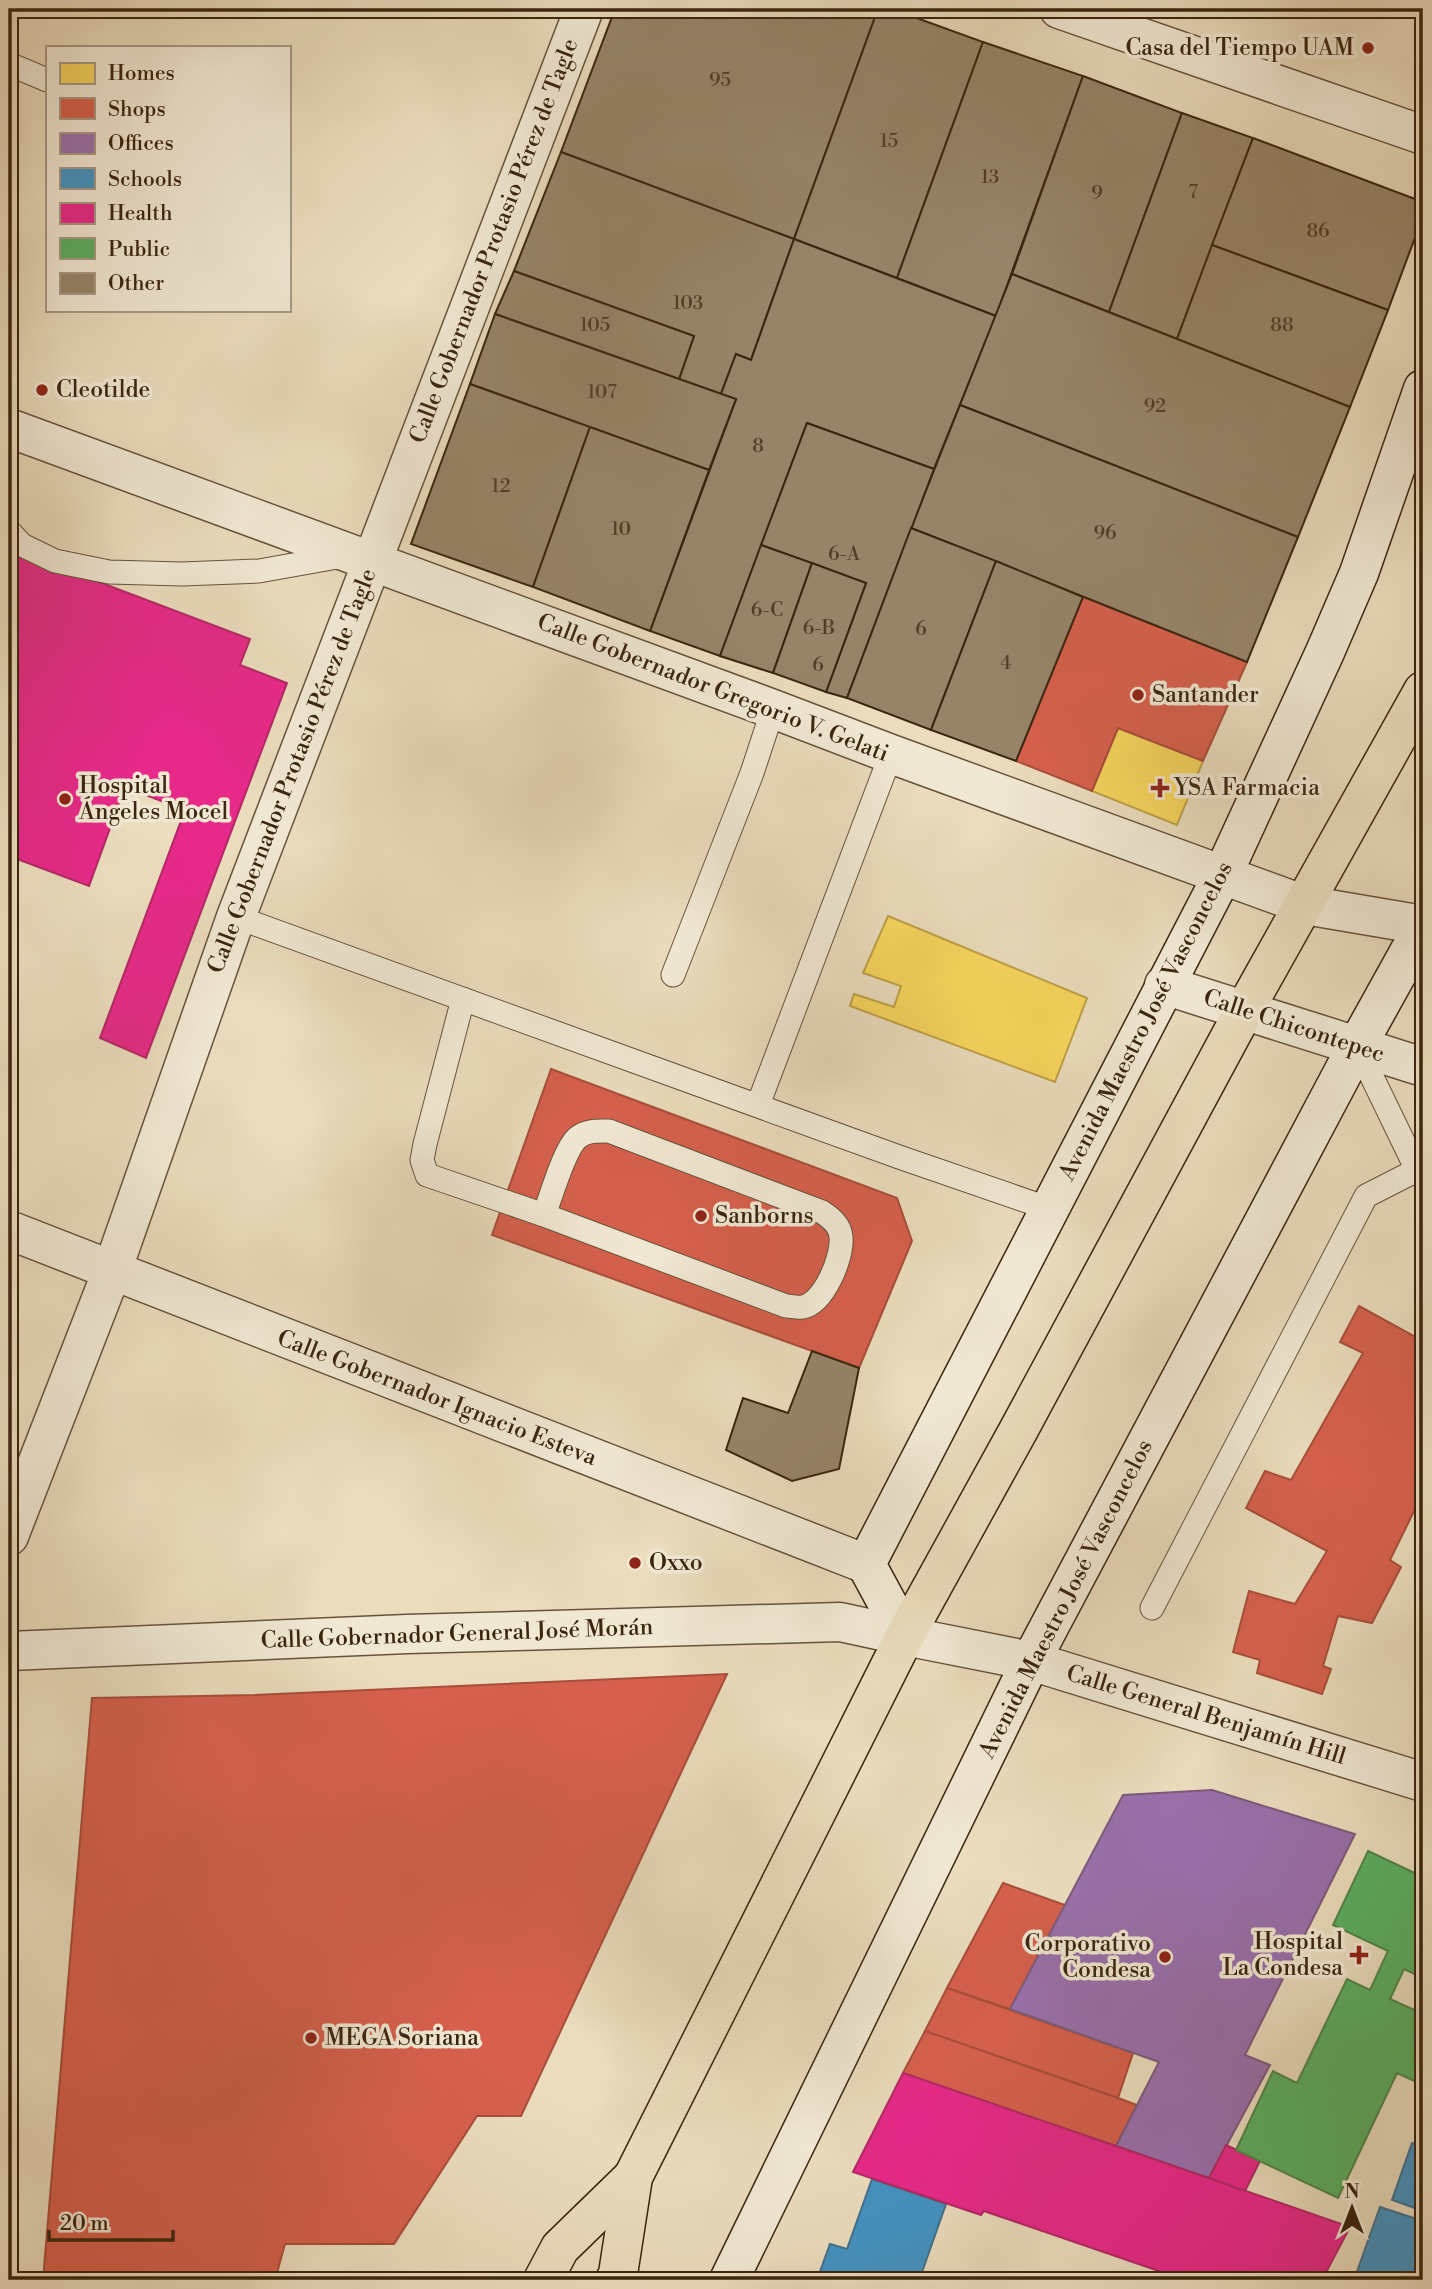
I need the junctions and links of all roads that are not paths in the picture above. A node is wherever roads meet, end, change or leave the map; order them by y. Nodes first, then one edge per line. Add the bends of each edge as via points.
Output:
1 (584, 9) edge
2 (1059, 9) edge
3 (9, 64) edge
4 (46, 80) edge
5 (1423, 135) edge
6 (1423, 389) edge
7 (9, 428) edge
8 (9, 531) edge
9 (362, 557) junction
10 (1423, 691) edge
11 (773, 709) junction
12 (891, 754) junction
13 (1222, 876) junction
14 (1305, 905) junction
15 (236, 917) junction
16 (1423, 926) edge
17 (673, 975) dead end
18 (1164, 985) junction
19 (463, 999) junction
20 (1244, 1011) junction
21 (1357, 1046) junction
22 (1423, 1067) edge
23 (758, 1105) junction
24 (1050, 1209) junction
25 (544, 1215) junction
26 (9, 1230) edge
27 (112, 1271) junction
28 (9, 1536) edge
29 (866, 1564) junction
30 (1152, 1608) dead end
31 (905, 1636) junction
32 (9, 1651) edge
33 (1031, 1661) junction
34 (1423, 1782) edge
35 (633, 2177) junction
36 (543, 2280) edge
37 (615, 2280) edge
38 (729, 2280) edge

1 - 9 street, Calle Gobernador Protasio Pérez de Tagle
2 - 5 street
3 - 4 lane
6 - 13 street, Avenida Maestro José Vasconcelos via 1359,573
7 - 9 street, Calle Gobernador Gregorio V. Gelati
8 - 9 lane via 22,545 55,561 109,572 259,571
9 - 11 street, Calle Gobernador Gregorio V. Gelati
9 - 15 street, Calle Gobernador Protasio Pérez de Tagle
10 - 14 main road
11 - 12 street, Calle Gobernador Gregorio V. Gelati
11 - 17 lane
12 - 13 street, Calle Gobernador Gregorio V. Gelati
12 - 23 lane
13 - 14 street, Calle Gobernador Gregorio V. Gelati
13 - 18 street, Avenida Maestro José Vasconcelos
14 - 16 street, Calle Gobernador Gregorio V. Gelati
14 - 20 main road
15 - 19 lane
15 - 27 street, Calle Gobernador Protasio Pérez de Tagle
16 - 21 street, Avenida Maestro José Vasconcelos
18 - 20 street, Calle Chicontepec
18 - 24 street, Avenida Maestro José Vasconcelos
19 - 23 lane
19 - 25 lane via 422,1160 427,1175
20 - 21 street, Calle Chicontepec
20 - 31 main road
21 - 22 street, Calle Chicontepec
21 - 30 lane via 1417,1171 1366,1196
21 - 33 street, Avenida Maestro José Vasconcelos
23 - 24 lane
24 - 29 street, Avenida Maestro José Vasconcelos
25 - 25 lane via 786,1306 802,1307 816,1301 826,1287 842,1236 835,1220 821,1212 609,1132 593,1130 578,1137 569,1149
26 - 27 street, Calle Gobernador Ignacio Esteva
27 - 28 street, Calle Gobernador Protasio Pérez de Tagle
27 - 29 street, Calle Gobernador Ignacio Esteva
29 - 31 street
31 - 32 street, Calle Gobernador General José Morán via 840,1622
31 - 33 street, Calle General Benjamín Hill
31 - 35 main road
33 - 34 street, Calle General Benjamín Hill
33 - 38 street, Avenida Maestro José Vasconcelos
35 - 36 main road via 560,2248
35 - 37 main road

